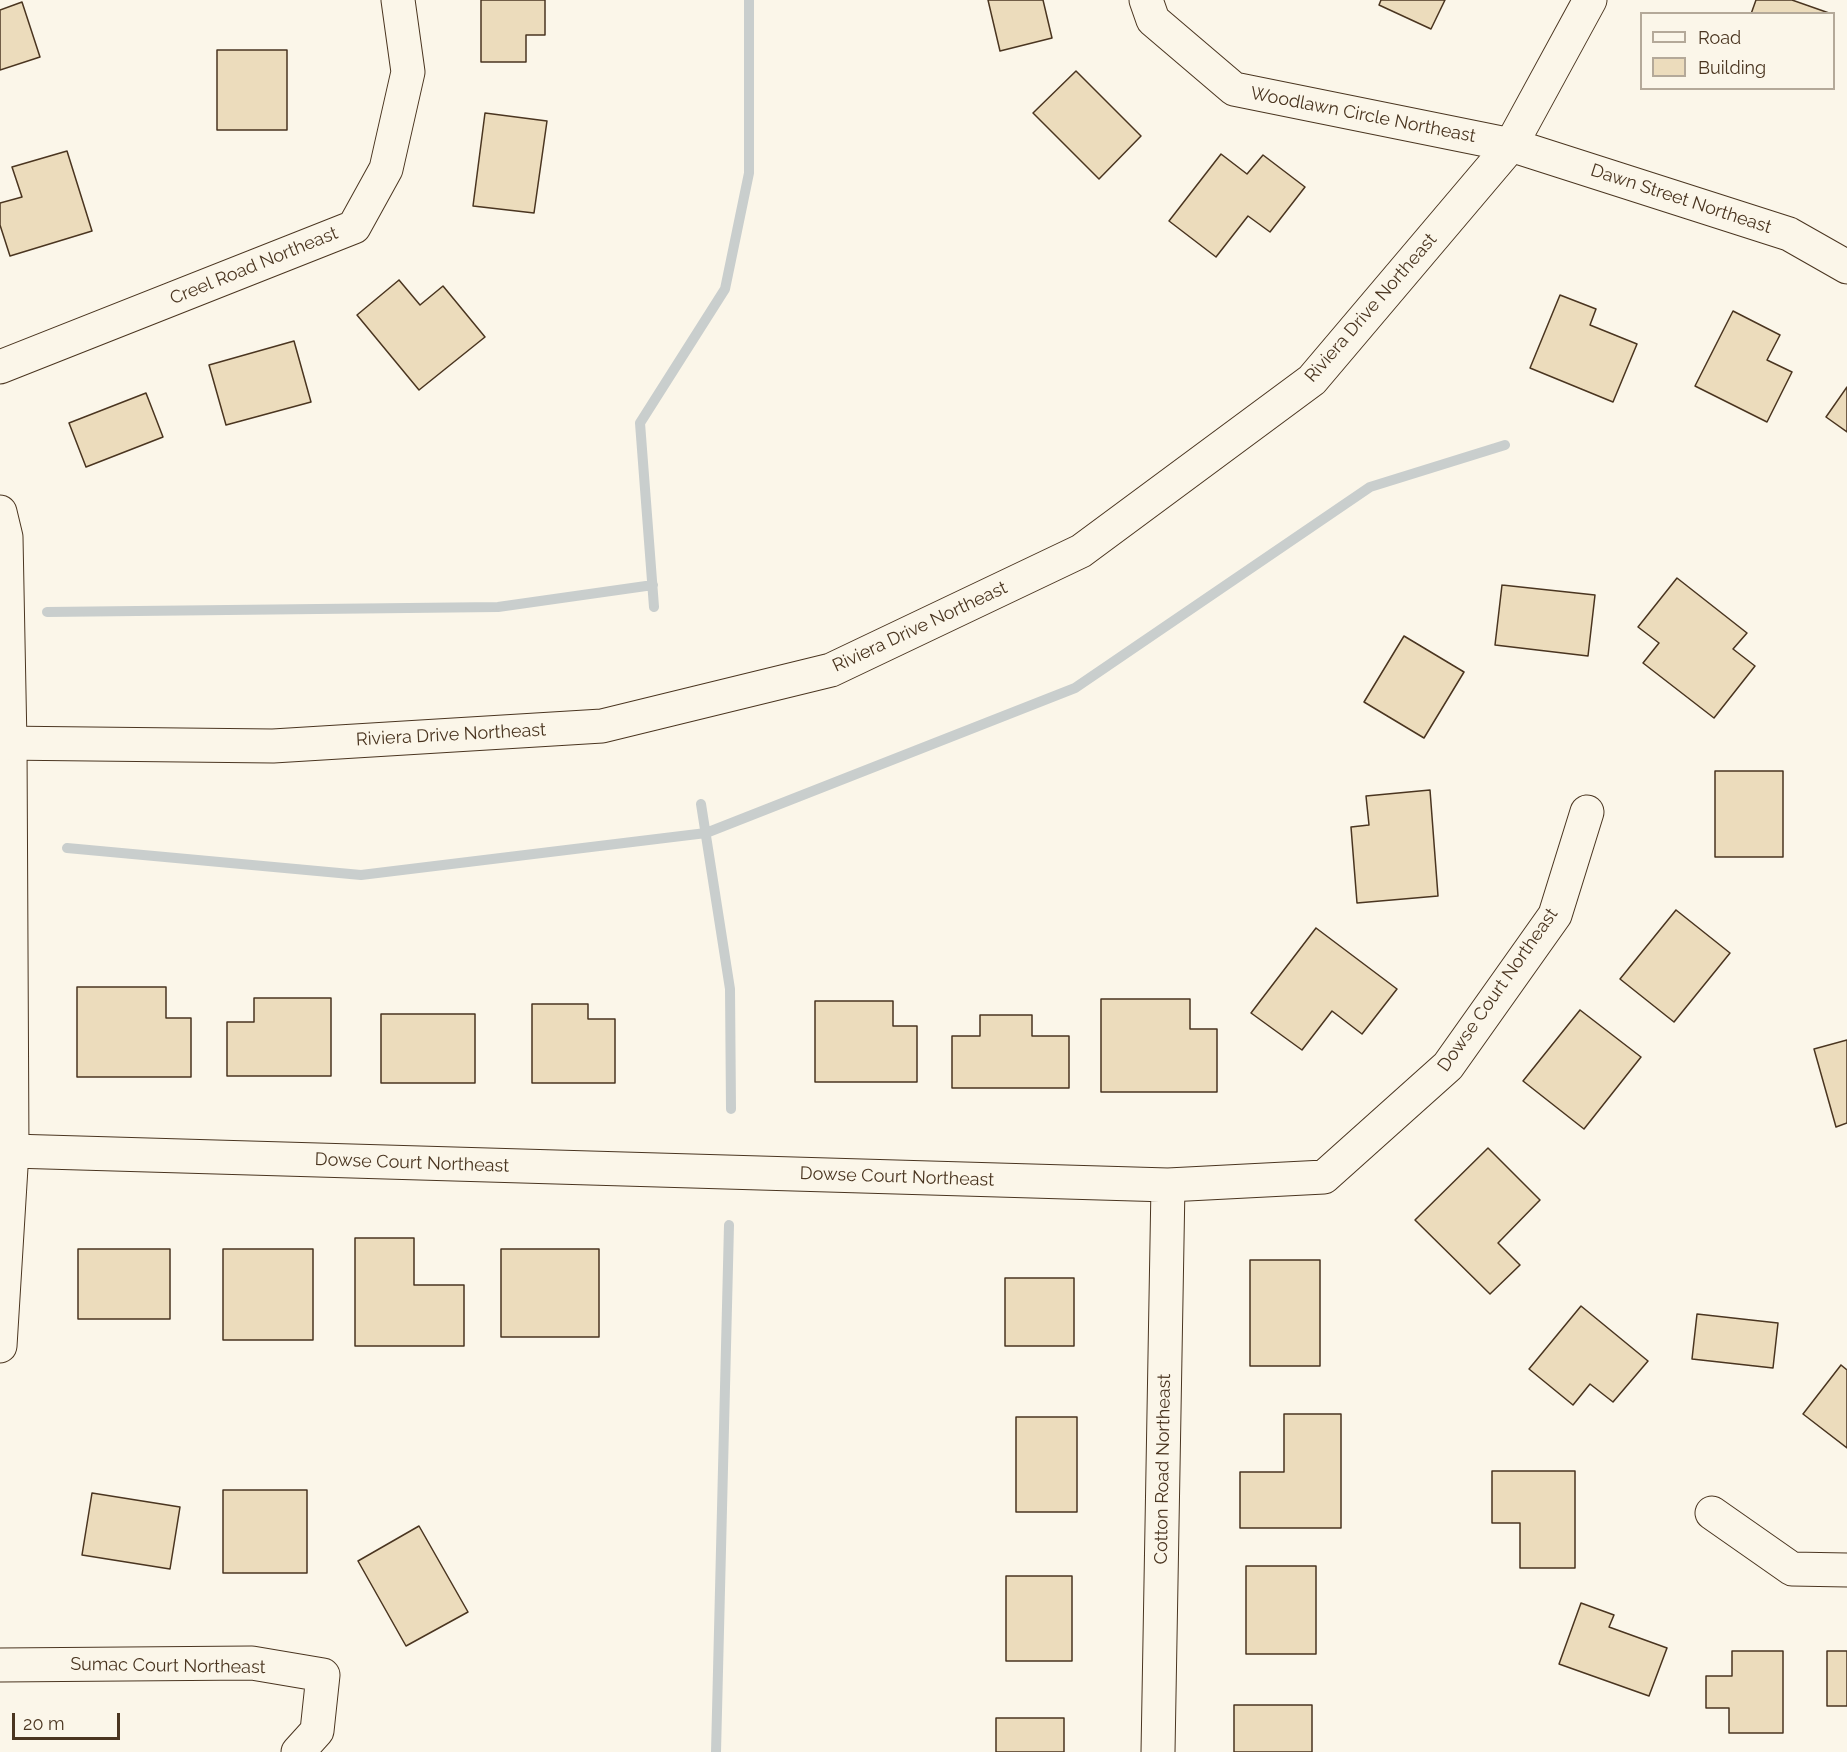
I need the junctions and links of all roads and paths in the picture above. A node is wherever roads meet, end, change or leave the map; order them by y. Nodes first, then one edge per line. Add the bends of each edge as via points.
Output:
1 (398, 0) edge
2 (1146, 0) edge
3 (1590, 0) edge
4 (1510, 145) junction
5 (1847, 267) edge
6 (0, 367) edge
7 (0, 512) edge
8 (5, 744) edge
9 (1587, 812) dead end
10 (12, 1150) junction
11 (1168, 1185) junction
12 (0, 1346) edge
13 (1712, 1513) dead end
14 (1847, 1570) edge
15 (0, 1665) edge
16 (298, 1752) edge
17 (1158, 1752) edge

1 - 6 street, Creel Road Northeast via 408,72 386,169 354,227
2 - 4 street, Woodlawn Circle Northeast via 1152,20 1234,89
3 - 4 street, Riviera Drive Northeast
4 - 5 street, Dawn Street Northeast via 1789,234
4 - 8 street, Riviera Drive Northeast via 1312,380 1081,551 831,670 602,726 273,746
7 - 8 street via 6,537
8 - 10 street
9 - 11 street, Dowse Court Northeast via 1555,915 1448,1066 1324,1177
10 - 11 street, Dowse Court Northeast
10 - 12 street
11 - 17 street, Cotton Road Northeast
13 - 14 street via 1792,1569
15 - 16 street, Sumac Court Northeast via 252,1663 323,1675 317,1731

